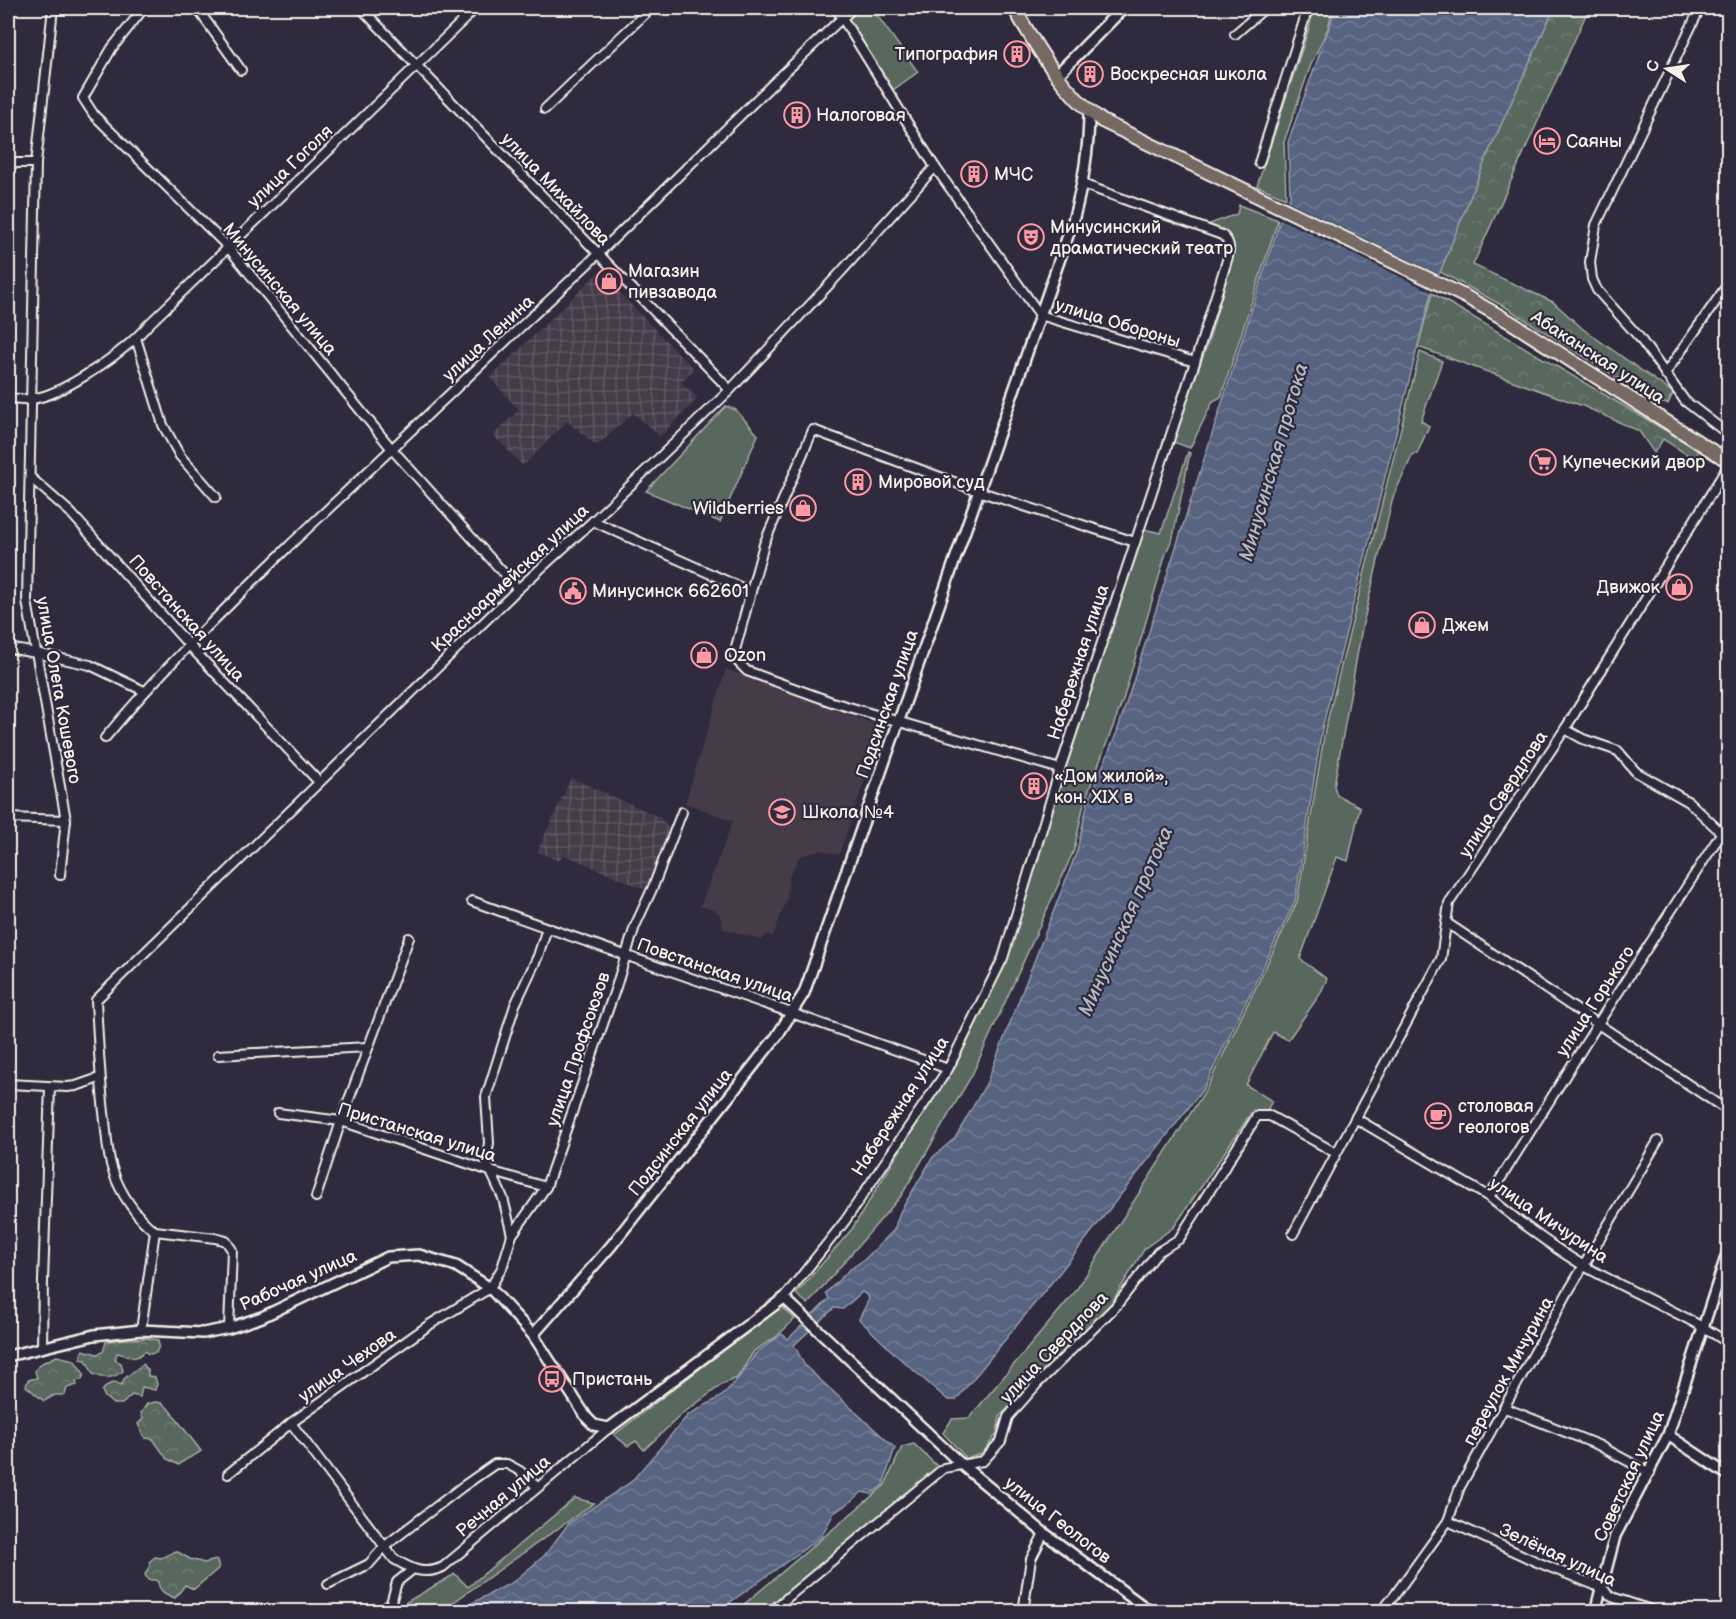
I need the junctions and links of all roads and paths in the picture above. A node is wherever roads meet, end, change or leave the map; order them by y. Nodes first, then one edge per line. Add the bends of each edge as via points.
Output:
1 (53, 8) edge
2 (144, 8) edge
3 (197, 8) edge
4 (361, 8) edge
5 (476, 8) edge
6 (651, 8) edge
7 (836, 8) edge
8 (853, 8) edge
9 (1014, 8) edge
10 (1123, 8) edge
11 (1265, 8) edge
12 (1308, 8) edge
13 (1701, 8) edge
14 (843, 17) junction
15 (1235, 34) dead end
16 (418, 65) junction
17 (241, 70) dead end
18 (1057, 75) junction
19 (545, 109) dead end
20 (1089, 111) junction
21 (8, 163) edge
22 (36, 163) junction
23 (1259, 163) dead end
24 (935, 167) junction
25 (1082, 184) junction
26 (227, 246) junction
27 (598, 255) junction
28 (1728, 284) edge
29 (1040, 315) junction
30 (136, 338) junction
31 (1195, 362) junction
32 (1665, 374) junction
33 (730, 390) junction
34 (8, 398) edge
35 (32, 399) junction
36 (1728, 434) edge
37 (391, 448) junction
38 (1728, 461) edge
39 (1728, 466) edge
40 (30, 477) junction
41 (978, 491) junction
42 (216, 497) dead end
43 (593, 521) junction
44 (1135, 543) junction
45 (518, 589) junction
46 (751, 592) junction
47 (188, 644) junction
48 (8, 648) edge
49 (36, 652) junction
50 (144, 691) junction
51 (898, 721) junction
52 (1565, 729) junction
53 (105, 738) dead end
54 (1060, 769) junction
55 (319, 783) junction
56 (682, 812) dead end
57 (8, 818) edge
58 (66, 820) junction
59 (1728, 823) edge
60 (1721, 834) junction
61 (1728, 839) edge
62 (60, 875) dead end
63 (472, 901) dead end
64 (1447, 922) junction
65 (547, 928) junction
66 (409, 938) dead end
67 (624, 956) junction
68 (792, 1012) junction
69 (1599, 1022) junction
70 (368, 1047) junction
71 (218, 1055) dead end
72 (948, 1070) junction
73 (99, 1078) junction
74 (8, 1084) edge
75 (50, 1087) junction
76 (1728, 1111) edge
77 (278, 1113) dead end
78 (1355, 1118) junction
79 (340, 1122) junction
80 (1658, 1141) dead end
81 (1336, 1153) junction
82 (490, 1171) junction
83 (546, 1187) junction
84 (316, 1197) dead end
85 (1489, 1197) junction
86 (155, 1231) junction
87 (1293, 1234) dead end
88 (512, 1235) junction
89 (1728, 1251) edge
90 (1585, 1266) junction
91 (489, 1288) junction
92 (784, 1298) junction
93 (1704, 1327) junction
94 (229, 1328) junction
95 (141, 1330) junction
96 (533, 1335) junction
97 (1728, 1342) edge
98 (42, 1346) junction
99 (8, 1356) edge
100 (1505, 1408) junction
101 (291, 1423) junction
102 (609, 1428) junction
103 (1668, 1436) junction
104 (962, 1466) junction
105 (1650, 1473) junction
106 (228, 1474) dead end
107 (1728, 1475) edge
108 (537, 1487) junction
109 (1448, 1521) junction
110 (1044, 1533) junction
111 (385, 1546) junction
112 (412, 1570) junction
113 (328, 1584) dead end
114 (1602, 1588) junction
115 (381, 1611) edge
116 (770, 1611) edge
117 (1023, 1611) edge
118 (1151, 1611) edge
119 (1381, 1611) edge
120 (1595, 1611) edge
121 (1658, 1611) edge

1 - 22 street, улица Олега Кошевого
2 - 26 street, Минусинская улица via 112,48 83,98 94,116
3 - 17 street
4 - 16 street, улица Михайлова
5 - 16 street, улица Гоголя
6 - 19 street
7 - 14 street, улица Обороны
8 - 14 street, улица Ленина
9 - 18 main road, Абаканская улица
10 - 18 main road
11 - 15 street
12 - 23 street
13 - 32 street, Абаканская улица via 1596,225 1590,262 1597,290 1639,337
14 - 24 street, улица Обороны
14 - 27 street, улица Ленина
16 - 26 street, улица Гоголя
16 - 27 street, улица Михайлова
18 - 20 main road, Абаканская улица
20 - 25 street, Подсинская улица via 1089,147
20 - 38 main road, Абаканская улица via 1118,129 1446,287 1512,323
21 - 22 street
22 - 35 street, улица Олега Кошевого
24 - 29 street, улица Обороны
24 - 33 street, Красноармейская улица
25 - 29 street, Подсинская улица
25 - 31 street, Набережная улица via 1227,240 1228,257
26 - 30 street, улица Гоголя
26 - 37 street, Минусинская улица
27 - 33 street, улица Михайлова
27 - 37 street, улица Ленина
28 - 32 street
29 - 31 street, улица Обороны
29 - 41 street, Подсинская улица
30 - 35 street, улица Гоголя via 102,365 60,389
30 - 42 street via 163,425 180,456
31 - 44 street, Набережная улица
32 - 36 street, Абаканская улица via 1685,401
33 - 43 street, Красноармейская улица
34 - 35 street
35 - 40 street, улица Олега Кошевого
37 - 45 street, Минусинская улица
37 - 47 street, улица Ленина
39 - 52 street, улица Свердлова
40 - 47 street, Повстанская улица via 70,512
40 - 49 street, улица Олега Кошевого via 27,601
41 - 44 street
41 - 46 street via 813,430 764,544
41 - 51 street, Подсинская улица
43 - 45 street, Красноармейская улица
43 - 46 street
44 - 54 street, Набережная улица
45 - 55 street, Красноармейская улица
46 - 51 street via 734,654 747,671
47 - 50 street, улица Ленина
47 - 55 street, Повстанская улица
48 - 49 street
49 - 50 street via 90,665
49 - 58 street, улица Олега Кошевого
50 - 53 street, улица Ленина
51 - 54 street
51 - 68 street, Подсинская улица via 804,993
52 - 60 street via 1618,751 1636,772 1689,802
52 - 64 street, улица Свердлова via 1449,903
54 - 72 street, Набережная улица via 1003,958
55 - 73 street, Красноармейская улица via 96,1000
56 - 67 street, улица Профсоюзов
57 - 58 street
58 - 62 street, улица Олега Кошевого
59 - 60 street, улица Горького
60 - 61 street
60 - 69 street, улица Горького
63 - 65 street, Повстанская улица
64 - 69 street
64 - 78 street, улица Свердлова via 1441,958
65 - 67 street, Повстанская улица
65 - 82 street via 515,1005 486,1097 486,1161
66 - 70 street
67 - 68 street, Повстанская улица
67 - 83 street, улица Профсоюзов
68 - 72 street, Повстанская улица
68 - 96 street, Подсинская улица via 611,1246
69 - 76 street
69 - 85 street, улица Горького
70 - 71 street
70 - 79 street
72 - 92 street, Набережная улица via 844,1221
73 - 75 street via 76,1086
73 - 86 street via 112,1171 128,1201
74 - 75 street
75 - 98 street
77 - 79 street, Пристанская улица
78 - 81 street, улица Свердлова
78 - 85 street, улица Мичурина
79 - 82 street, Пристанская улица
79 - 84 street
80 - 90 street, переулок Мичурина
81 - 87 street, улица Свердлова
81 - 104 street, улица Свердлова via 1270,1116 1257,1116 1179,1239 1158,1252 1116,1305 1008,1417 1001,1441 983,1461
82 - 83 street, Пристанская улица
82 - 88 street via 503,1198
83 - 88 street, улица Профсоюзов
85 - 90 street, улица Мичурина
86 - 94 street via 226,1241 231,1250
86 - 95 street
88 - 91 street, улица Профсоюзов via 502,1268
89 - 93 street, Советская улица
90 - 93 street, улица Мичурина
90 - 100 street, переулок Мичурина
91 - 94 street, Рабочая улица via 456,1266 438,1260 419,1255 388,1257 262,1317
91 - 96 street
91 - 101 street, улица Чехова via 429,1325
92 - 102 street, Набережная улица
92 - 104 street, улица Геологов
93 - 97 street, улица Мичурина
93 - 103 street, Советская улица
94 - 95 street, Рабочая улица via 203,1332
95 - 98 street, Рабочая улица
96 - 102 street via 587,1418 594,1425
98 - 99 street, Рабочая улица
100 - 105 street via 1598,1445
100 - 109 street, переулок Мичурина via 1460,1487
101 - 106 street, улица Чехова
101 - 111 street
102 - 108 street, Речная улица
103 - 105 street, Советская улица
103 - 107 street
104 - 110 street, улица Геологов
104 - 116 street, улица Свердлова via 944,1468
105 - 114 street, Советская улица via 1616,1536
108 - 111 street via 507,1464 495,1464
108 - 112 street, Речная улица via 443,1567 433,1571
109 - 114 street, Зелёная улица
109 - 119 street, переулок Мичурина
110 - 117 street via 1031,1559
110 - 118 street, улица Геологов
111 - 112 street via 394,1559
111 - 113 street via 369,1564
112 - 115 street via 398,1582 391,1603
114 - 120 street, Советская улица
114 - 121 street, Зелёная улица via 1612,1597

